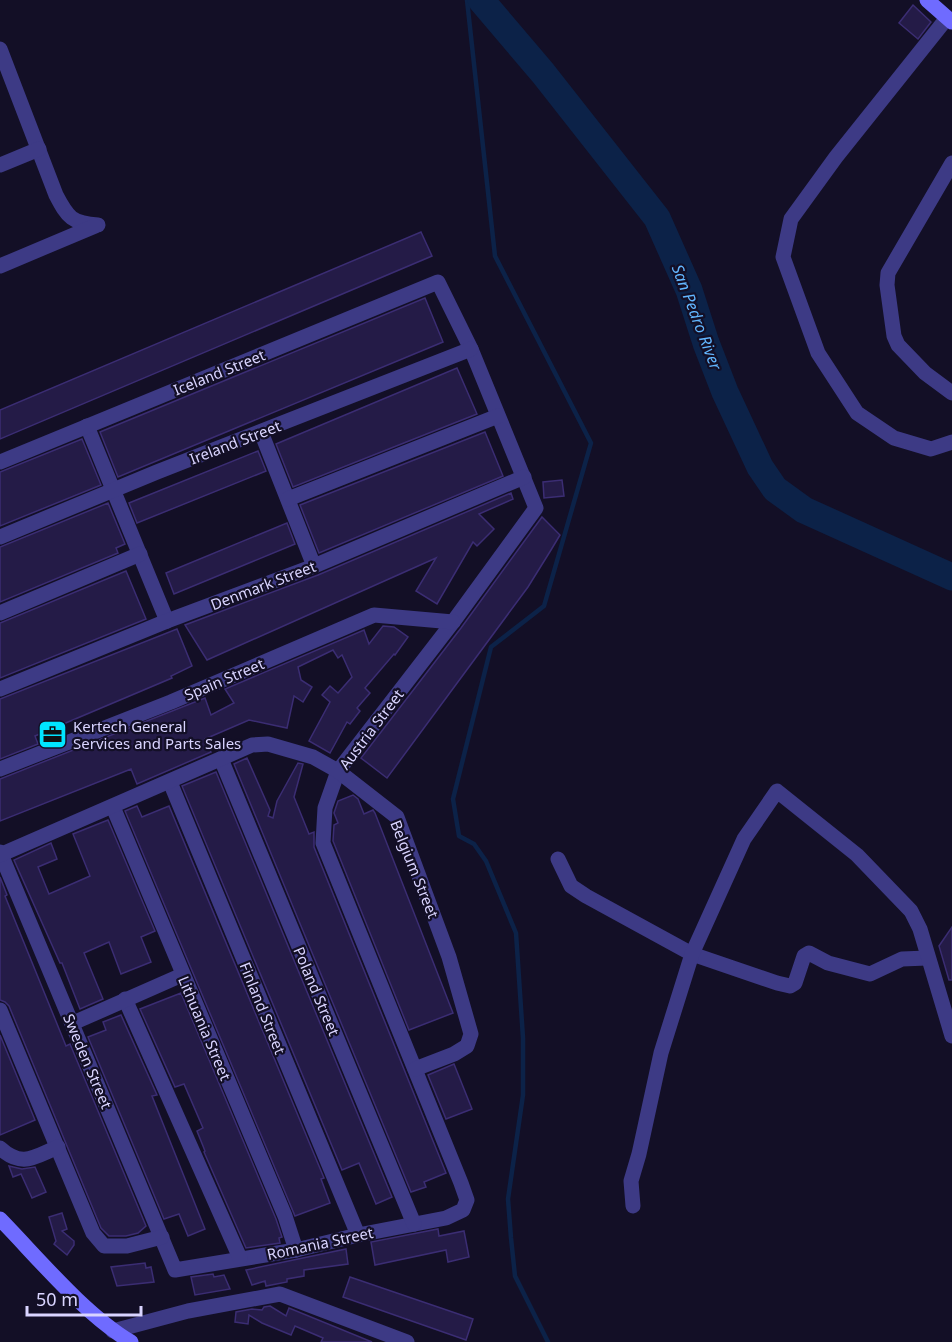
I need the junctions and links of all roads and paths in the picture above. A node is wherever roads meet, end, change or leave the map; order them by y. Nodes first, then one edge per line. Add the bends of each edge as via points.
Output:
1 (927, 0) edge
2 (949, 20) edge
3 (0, 49) edge
4 (39, 149) junction
5 (952, 163) edge
6 (0, 165) edge
7 (0, 266) edge
8 (438, 282) joint
9 (471, 349) junction
10 (952, 393) edge
11 (498, 416) junction
12 (87, 426) junction
13 (261, 432) junction
14 (952, 442) edge
15 (0, 462) edge
16 (524, 477) junction
17 (114, 489) junction
18 (288, 499) junction
19 (0, 537) edge
20 (140, 554) junction
21 (314, 566) junction
22 (0, 613) edge
23 (166, 621) junction
24 (453, 622) junction
25 (0, 689) edge
26 (220, 759) junction
27 (0, 769) edge
28 (338, 771) junction
29 (170, 782) junction
30 (113, 807) junction
31 (0, 854) edge
32 (558, 859) dead end
33 (692, 954) junction
34 (927, 958) junction
35 (182, 975) junction
36 (125, 999) junction
37 (0, 1010) edge
38 (73, 1023) junction
39 (952, 1037) edge
40 (415, 1069) junction
41 (58, 1147) junction
42 (0, 1148) edge
43 (633, 1206) dead end
44 (463, 1210) joint
45 (0, 1220) edge
46 (414, 1224) junction
47 (358, 1235) junction
48 (162, 1237) junction
49 (296, 1250) junction
50 (240, 1258) junction
51 (175, 1270) joint
52 (113, 1331) junction
53 (131, 1342) edge
54 (407, 1342) edge

1 - 2 street
2 - 14 street via 836,157 791,219 783,257 818,352 857,413 894,438 931,449
3 - 4 street
4 - 6 street
4 - 7 street via 66,215 79,223 98,225
5 - 10 street via 888,273 886,285 898,345
8 - 9 street, Austria Street
8 - 12 street, Iceland Street
9 - 11 street, Austria Street
9 - 13 street, Ireland Street
11 - 16 street, Austria Street
11 - 18 street
12 - 15 street, Iceland Street
12 - 17 street
13 - 17 street, Ireland Street
13 - 18 street
16 - 21 street, Denmark Street
16 - 24 street, Austria Street via 536,508
17 - 19 street, Ireland Street
17 - 20 street
18 - 21 street
20 - 22 street
20 - 23 street
21 - 23 street, Denmark Street
23 - 25 street, Denmark Street
24 - 27 street, Spain Street via 374,615 171,702
24 - 28 street, Austria Street
26 - 28 street, Belgium Street via 252,745 268,744 313,757
26 - 29 street, Belgium Street
26 - 46 street, Poland Street
28 - 40 street, Austria Street via 325,808 323,843
28 - 40 street, Belgium Street via 397,817 449,957 471,1034 467,1046
29 - 30 street, Belgium Street
29 - 47 street, Finland Street
30 - 31 street, Belgium Street
30 - 35 street, Lithuania Street
31 - 38 street, Sweden Street
32 - 33 street via 571,886
33 - 34 street via 790,986 809,953 828,963 870,974 902,959
33 - 34 street via 744,839 777,791 857,855 911,911
33 - 43 street via 661,1053 631,1181
34 - 39 street
35 - 36 street
35 - 49 street, Lithuania Street
36 - 38 street
36 - 50 street
37 - 41 street
38 - 48 street, Sweden Street
40 - 44 street, Austria Street via 461,1183 466,1200
41 - 42 street via 31,1158 16,1159
41 - 48 street via 93,1233 105,1246 127,1246
44 - 46 street, Romania Street via 446,1218
45 - 52 street
46 - 47 street, Romania Street
47 - 49 street, Romania Street
48 - 51 street, Sweden Street
49 - 50 street, Romania Street
50 - 51 street, Romania Street
52 - 53 street
52 - 54 street via 188,1311 279,1294

